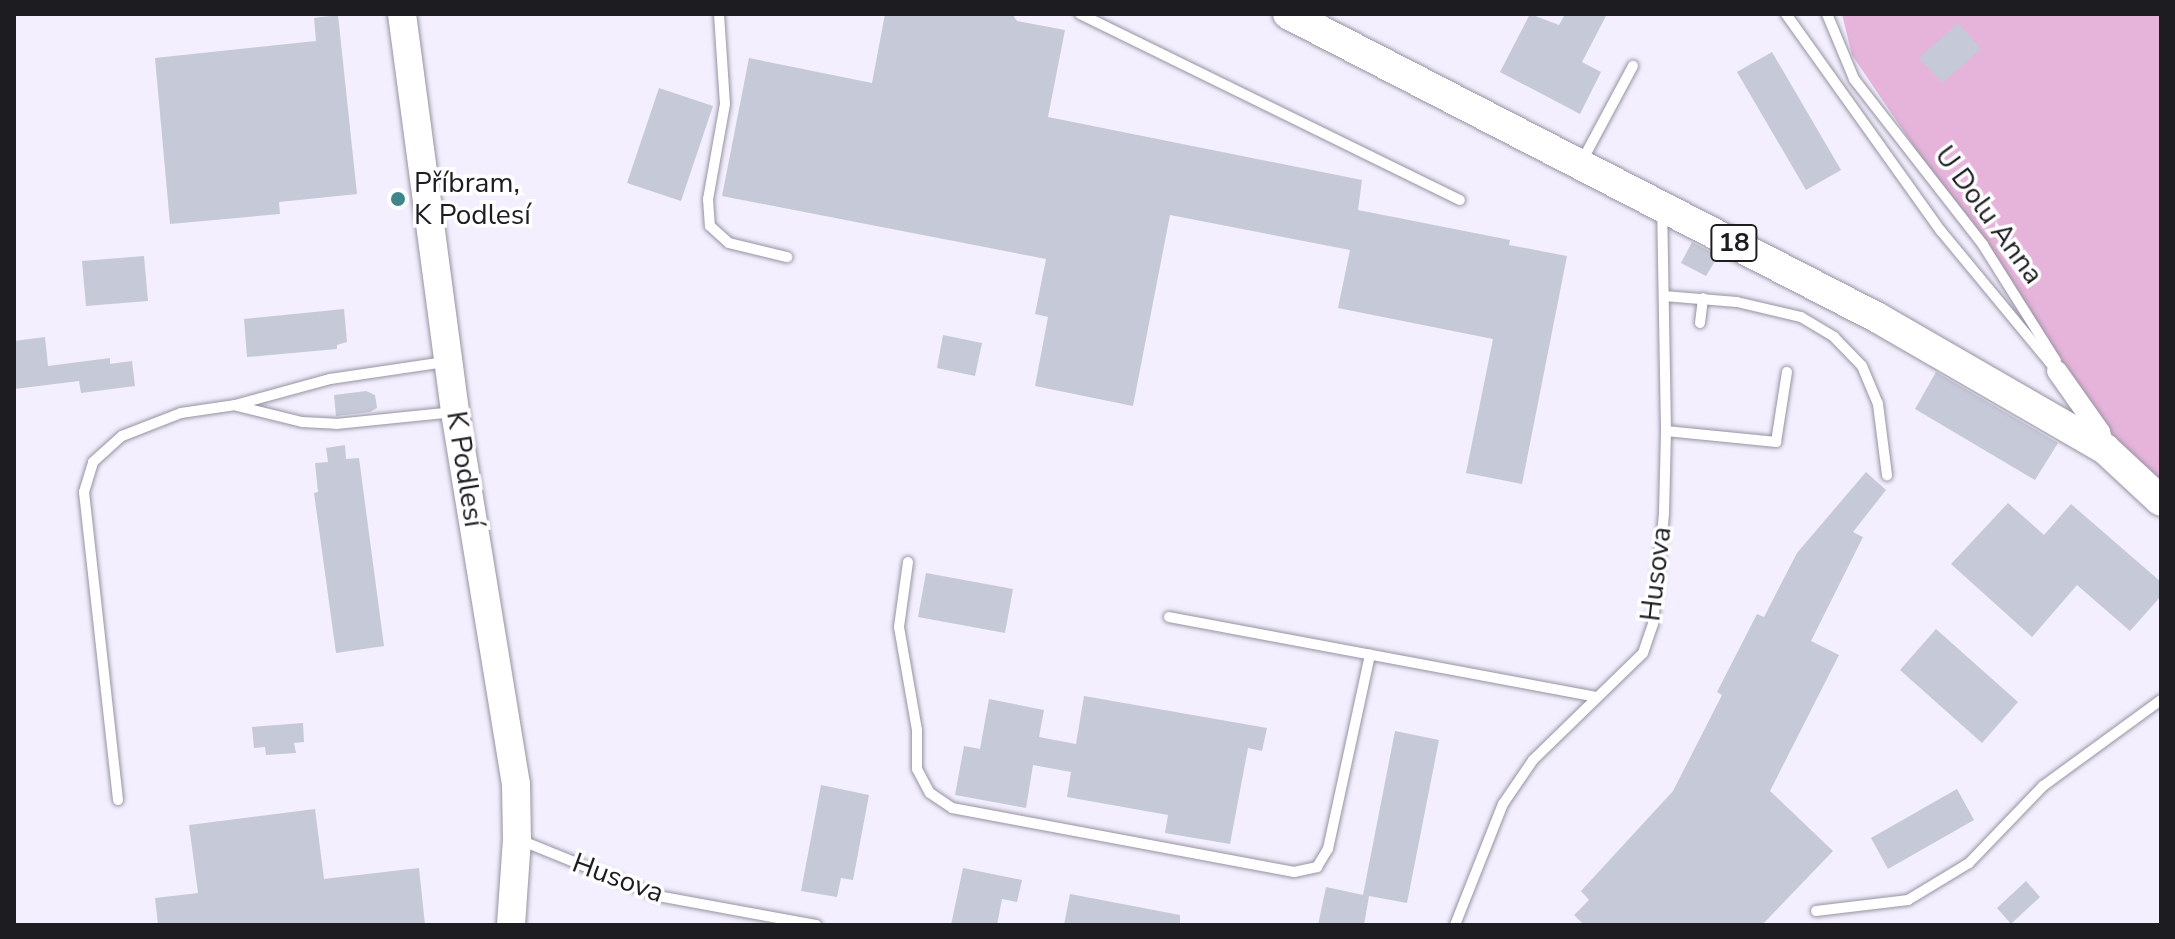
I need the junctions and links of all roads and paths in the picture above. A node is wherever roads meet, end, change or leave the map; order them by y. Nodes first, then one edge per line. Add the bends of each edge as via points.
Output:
1 (402, 14) edge
2 (719, 14) edge
3 (1080, 14) edge
4 (1288, 14) edge
5 (1786, 14) edge
6 (1827, 14) edge
7 (1633, 66) dead end
8 (1581, 163) junction
9 (1460, 200) dead end
10 (1662, 205) junction
11 (787, 257) dead end
12 (1664, 296) junction
13 (1703, 298) junction
14 (1700, 323) dead end
15 (448, 361) junction
16 (2057, 371) junction
17 (1787, 372) dead end
18 (235, 405) junction
19 (455, 412) junction
20 (1666, 431) junction
21 (2105, 449) junction
22 (1887, 475) dead end
23 (2161, 501) edge
24 (908, 562) dead end
25 (1169, 617) dead end
26 (1370, 654) junction
27 (1597, 697) junction
28 (2161, 700) edge
29 (118, 800) dead end
30 (517, 839) junction
31 (1816, 911) dead end
32 (511, 925) edge
33 (816, 925) edge
34 (1455, 925) edge

1 - 15 street, K Podlesí
2 - 11 lane via 725,104 708,199 710,226 729,243
3 - 9 lane
4 - 8 main road, 18
5 - 16 lane via 1941,231
6 - 16 lane, U Dolu Anna via 1854,79 1983,245
7 - 8 lane
8 - 10 main road, 18
10 - 12 lane, Husova
10 - 21 main road, 18 via 1878,318
12 - 13 lane
12 - 20 lane, Husova
13 - 14 lane
13 - 22 lane via 1801,317 1834,337 1862,366 1878,404
15 - 18 lane via 330,379
15 - 19 street, K Podlesí
16 - 21 street, U Dolu Anna via 2100,432
17 - 20 lane via 1776,442
18 - 19 lane via 302,422 336,424
18 - 29 lane via 181,413 122,436 93,462 84,492
19 - 30 street, K Podlesí via 516,784
20 - 27 lane, Husova via 1653,624 1643,653
21 - 23 main road, 18
24 - 26 lane via 899,627 917,730 917,769 930,793 952,808 1294,872 1317,867 1328,849
25 - 26 lane
26 - 27 lane
27 - 34 lane, Husova via 1533,760 1503,804
28 - 31 lane via 2043,786 1969,863 1908,900
30 - 32 street, K Podlesí
30 - 33 lane, Husova via 658,896

